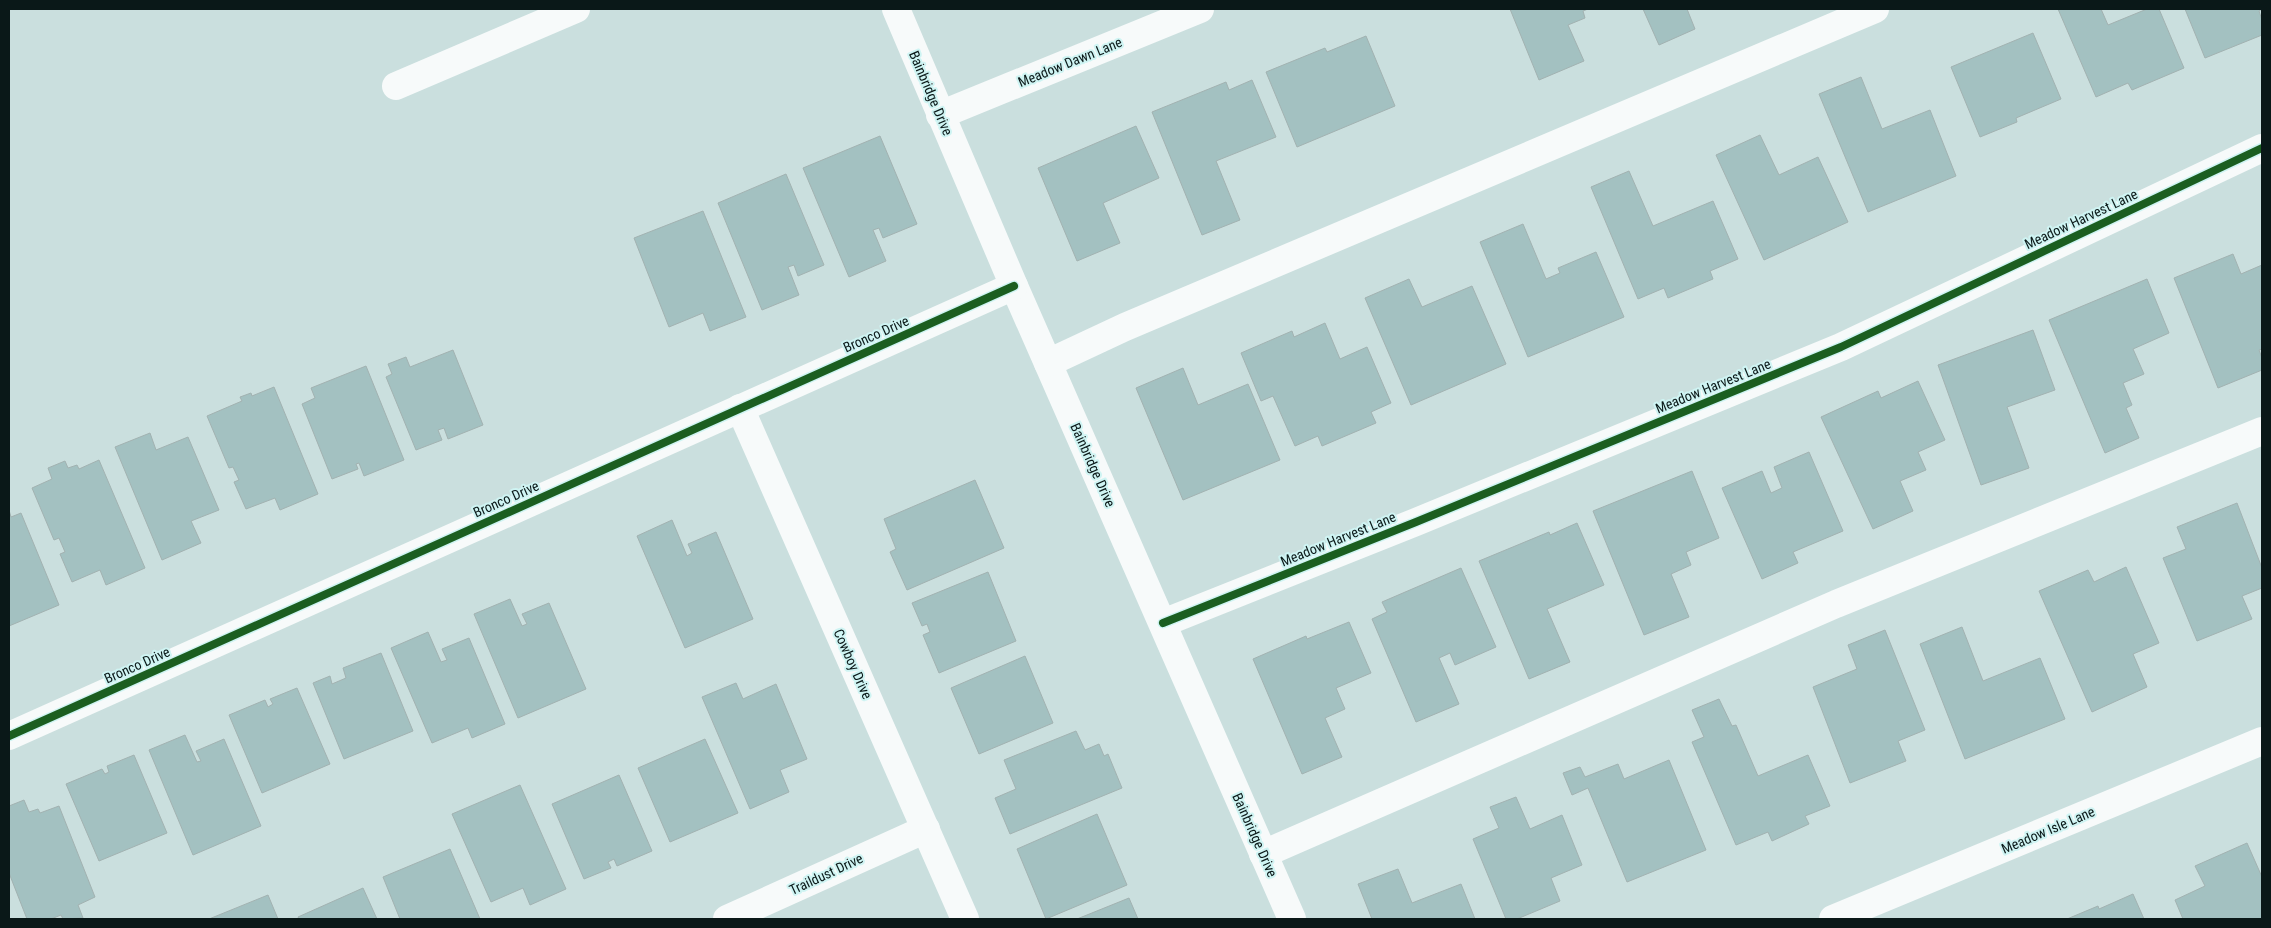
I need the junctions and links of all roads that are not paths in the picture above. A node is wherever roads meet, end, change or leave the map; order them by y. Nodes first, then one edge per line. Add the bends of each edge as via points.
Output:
1 (576, 9) edge
2 (896, 9) edge
3 (1200, 9) edge
4 (1875, 9) edge
5 (396, 86) dead end
6 (940, 115) junction
7 (2262, 148) edge
8 (1014, 286) junction
9 (1048, 363) junction
10 (740, 408) junction
11 (2262, 431) edge
12 (1163, 623) junction
13 (9, 736) edge
14 (2262, 741) edge
15 (926, 828) junction
16 (1263, 854) junction
17 (727, 919) edge
18 (966, 919) edge
19 (1292, 919) edge
20 (1833, 919) edge

1 - 5 street
2 - 6 street, Bainbridge Drive
3 - 6 street, Meadow Dawn Lane
4 - 9 street
6 - 8 street, Bainbridge Drive
7 - 12 street, Meadow Harvest Lane via 1842,347
8 - 9 street, Bainbridge Drive
8 - 10 street, Bronco Drive
9 - 12 street, Bainbridge Drive
10 - 13 street, Bronco Drive
10 - 15 street, Cowboy Drive
11 - 16 street via 1836,604
12 - 16 street, Bainbridge Drive
14 - 20 street, Meadow Isle Lane
15 - 17 street, Traildust Drive
15 - 18 street, Cowboy Drive
16 - 19 street, Bainbridge Drive

